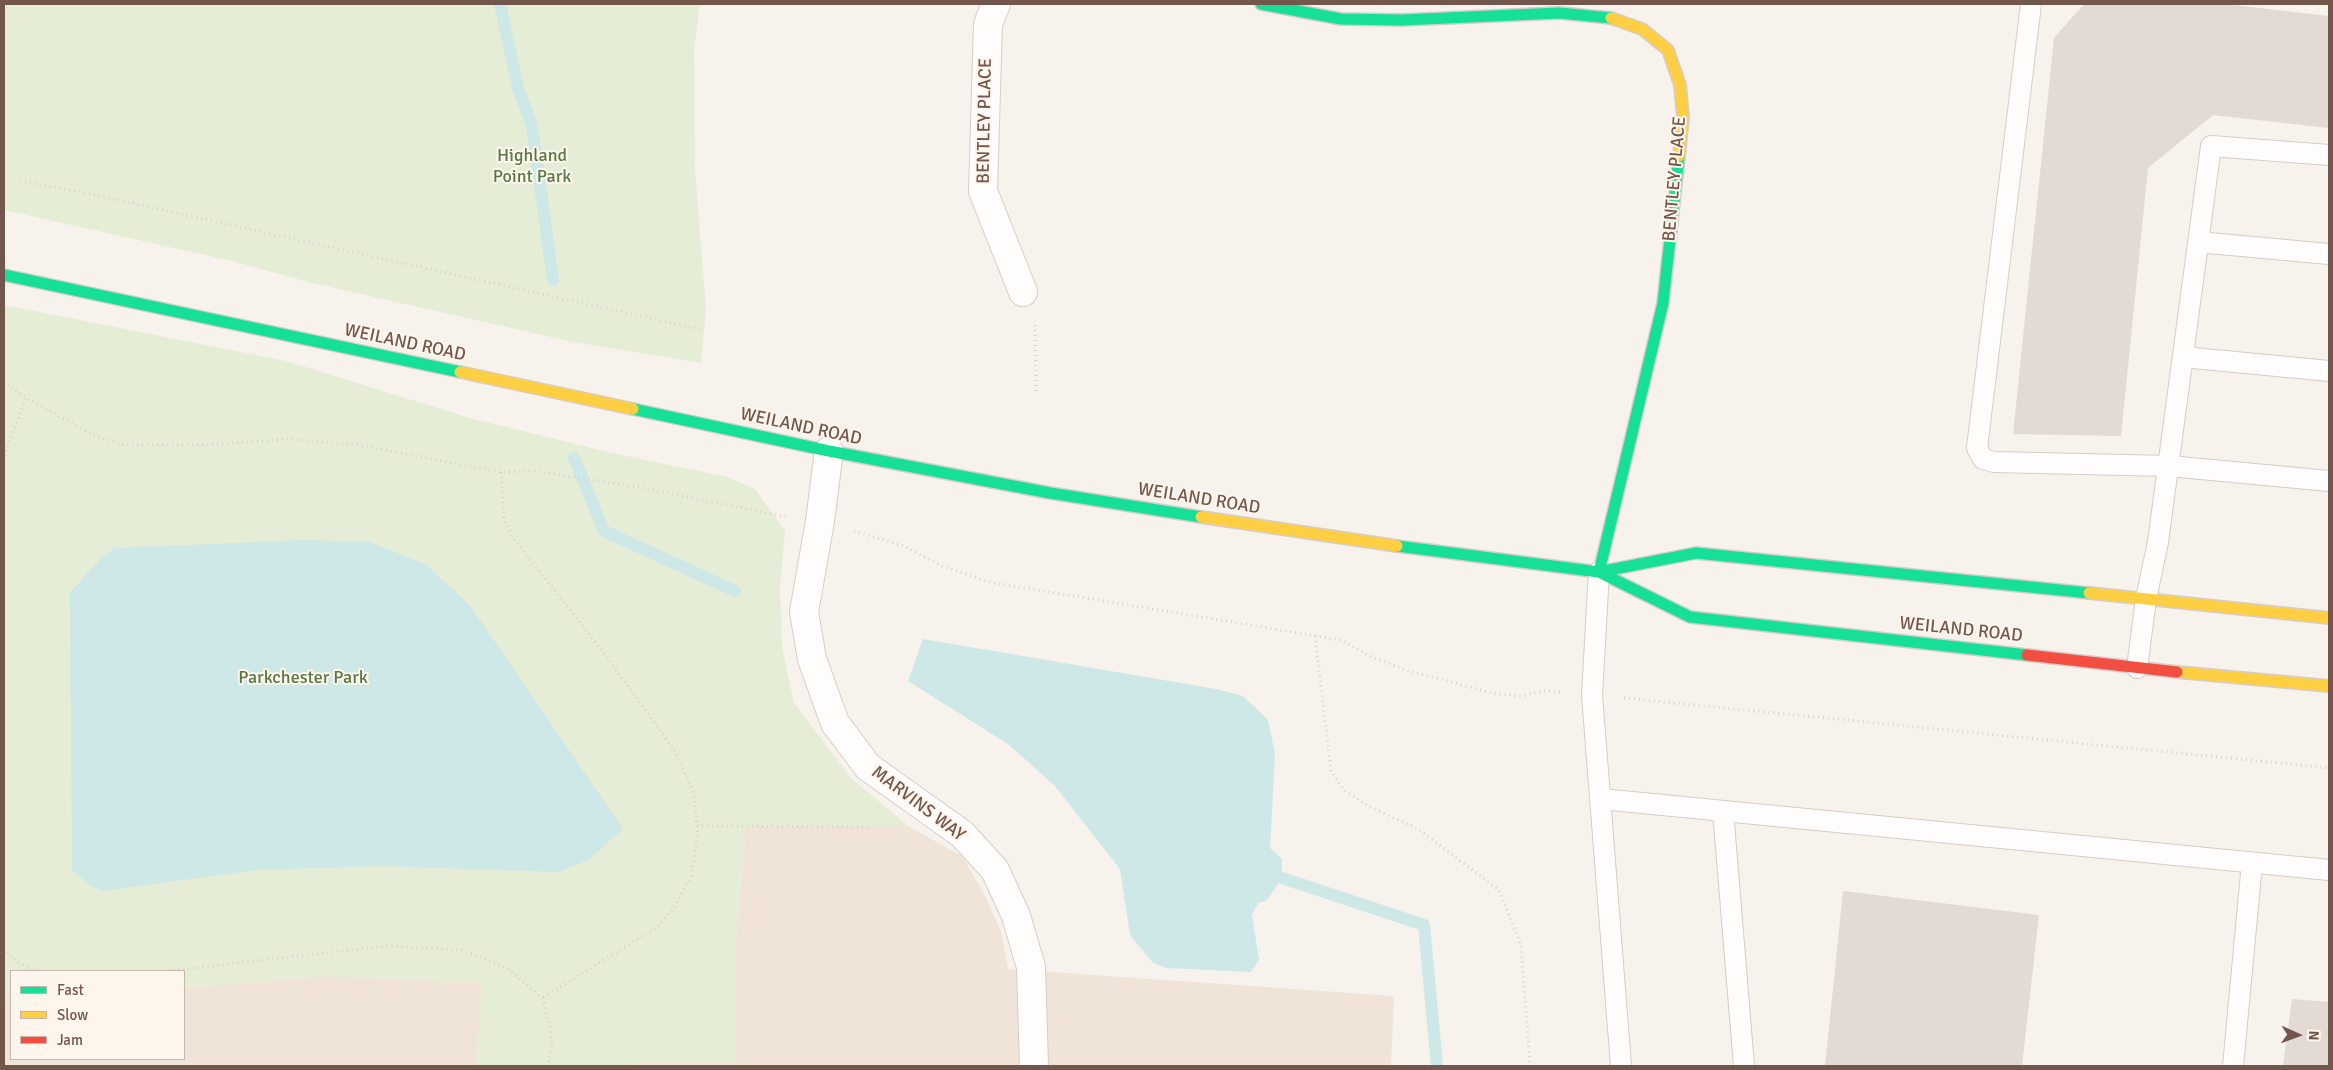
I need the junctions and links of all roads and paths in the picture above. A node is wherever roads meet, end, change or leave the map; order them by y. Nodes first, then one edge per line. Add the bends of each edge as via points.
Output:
1 (996, 4) edge
2 (1261, 4) edge
3 (2031, 4) edge
4 (2329, 155) edge
5 (20, 181) dead end
6 (2198, 242) junction
7 (2329, 254) edge
8 (4, 275) edge
9 (1023, 292) joint
10 (704, 330) dead end
11 (2183, 357) junction
12 (2329, 371) edge
13 (4, 381) edge
14 (1036, 395) dead end
15 (26, 398) junction
16 (829, 451) junction
17 (4, 466) edge
18 (2169, 466) junction
19 (501, 472) junction
20 (2329, 481) edge
21 (820, 521) junction
22 (1599, 572) junction
23 (2146, 599) junction
24 (2329, 618) edge
25 (1315, 636) junction
26 (2137, 668) junction
27 (2329, 686) edge
28 (1592, 695) junction
29 (2329, 768) edge
30 (1601, 799) junction
31 (1723, 811) junction
32 (697, 826) junction
33 (869, 827) dead end
34 (2252, 863) junction
35 (2329, 870) edge
36 (4, 948) edge
37 (35, 970) edge
38 (177, 970) edge
39 (542, 998) junction
40 (548, 1066) edge
41 (1034, 1066) edge
42 (1530, 1066) edge
43 (1621, 1066) edge
44 (1744, 1066) edge
45 (2233, 1066) edge

1 - 9 street, BENTLEY PLACE via 988,24 983,191
2 - 22 main road, BENTLEY PLACE via 1342,19 1559,14 1604,16 1642,29 1668,50 1680,85 1683,117 1663,303
3 - 18 lane via 1977,448 1983,459 1994,462
4 - 6 lane via 2211,146
5 - 10 path
6 - 7 lane
6 - 11 lane
8 - 16 main road, WEILAND ROAD
9 - 14 path via 1035,314
11 - 12 lane
11 - 18 lane
13 - 15 path
15 - 17 path via 5,453
15 - 19 path via 94,435 124,445 204,445 288,439 374,447
16 - 21 street, MARVINS WAY
16 - 22 main road, WEILAND ROAD via 1050,493 1285,531
18 - 20 lane
18 - 23 lane
19 - 21 path via 535,471
19 - 32 path via 504,520 513,538 605,654 674,750 694,793
21 - 25 path via 904,546 942,566 989,582
21 - 41 street, MARVINS WAY via 804,612 812,660 835,723 868,767 962,834 995,870 1016,916 1031,967
22 - 23 main road, WEILAND ROAD via 1696,553
22 - 26 main road, WEILAND ROAD via 1690,617
22 - 28 lane
23 - 24 main road, WEILAND ROAD
23 - 26 lane
25 - 28 path via 1341,640 1406,670 1492,693 1520,696 1545,691
25 - 42 path via 1331,771 1345,791 1370,807 1418,828 1498,890 1521,945
26 - 27 main road, WEILAND ROAD
28 - 29 path
28 - 30 lane
30 - 31 lane
30 - 43 lane
31 - 34 lane
31 - 44 lane
32 - 33 path
32 - 39 path via 691,876 675,907 656,928
34 - 35 lane
34 - 45 lane
36 - 37 path via 18,962
38 - 39 path via 385,946 462,950 507,968
39 - 40 path via 552,1044

